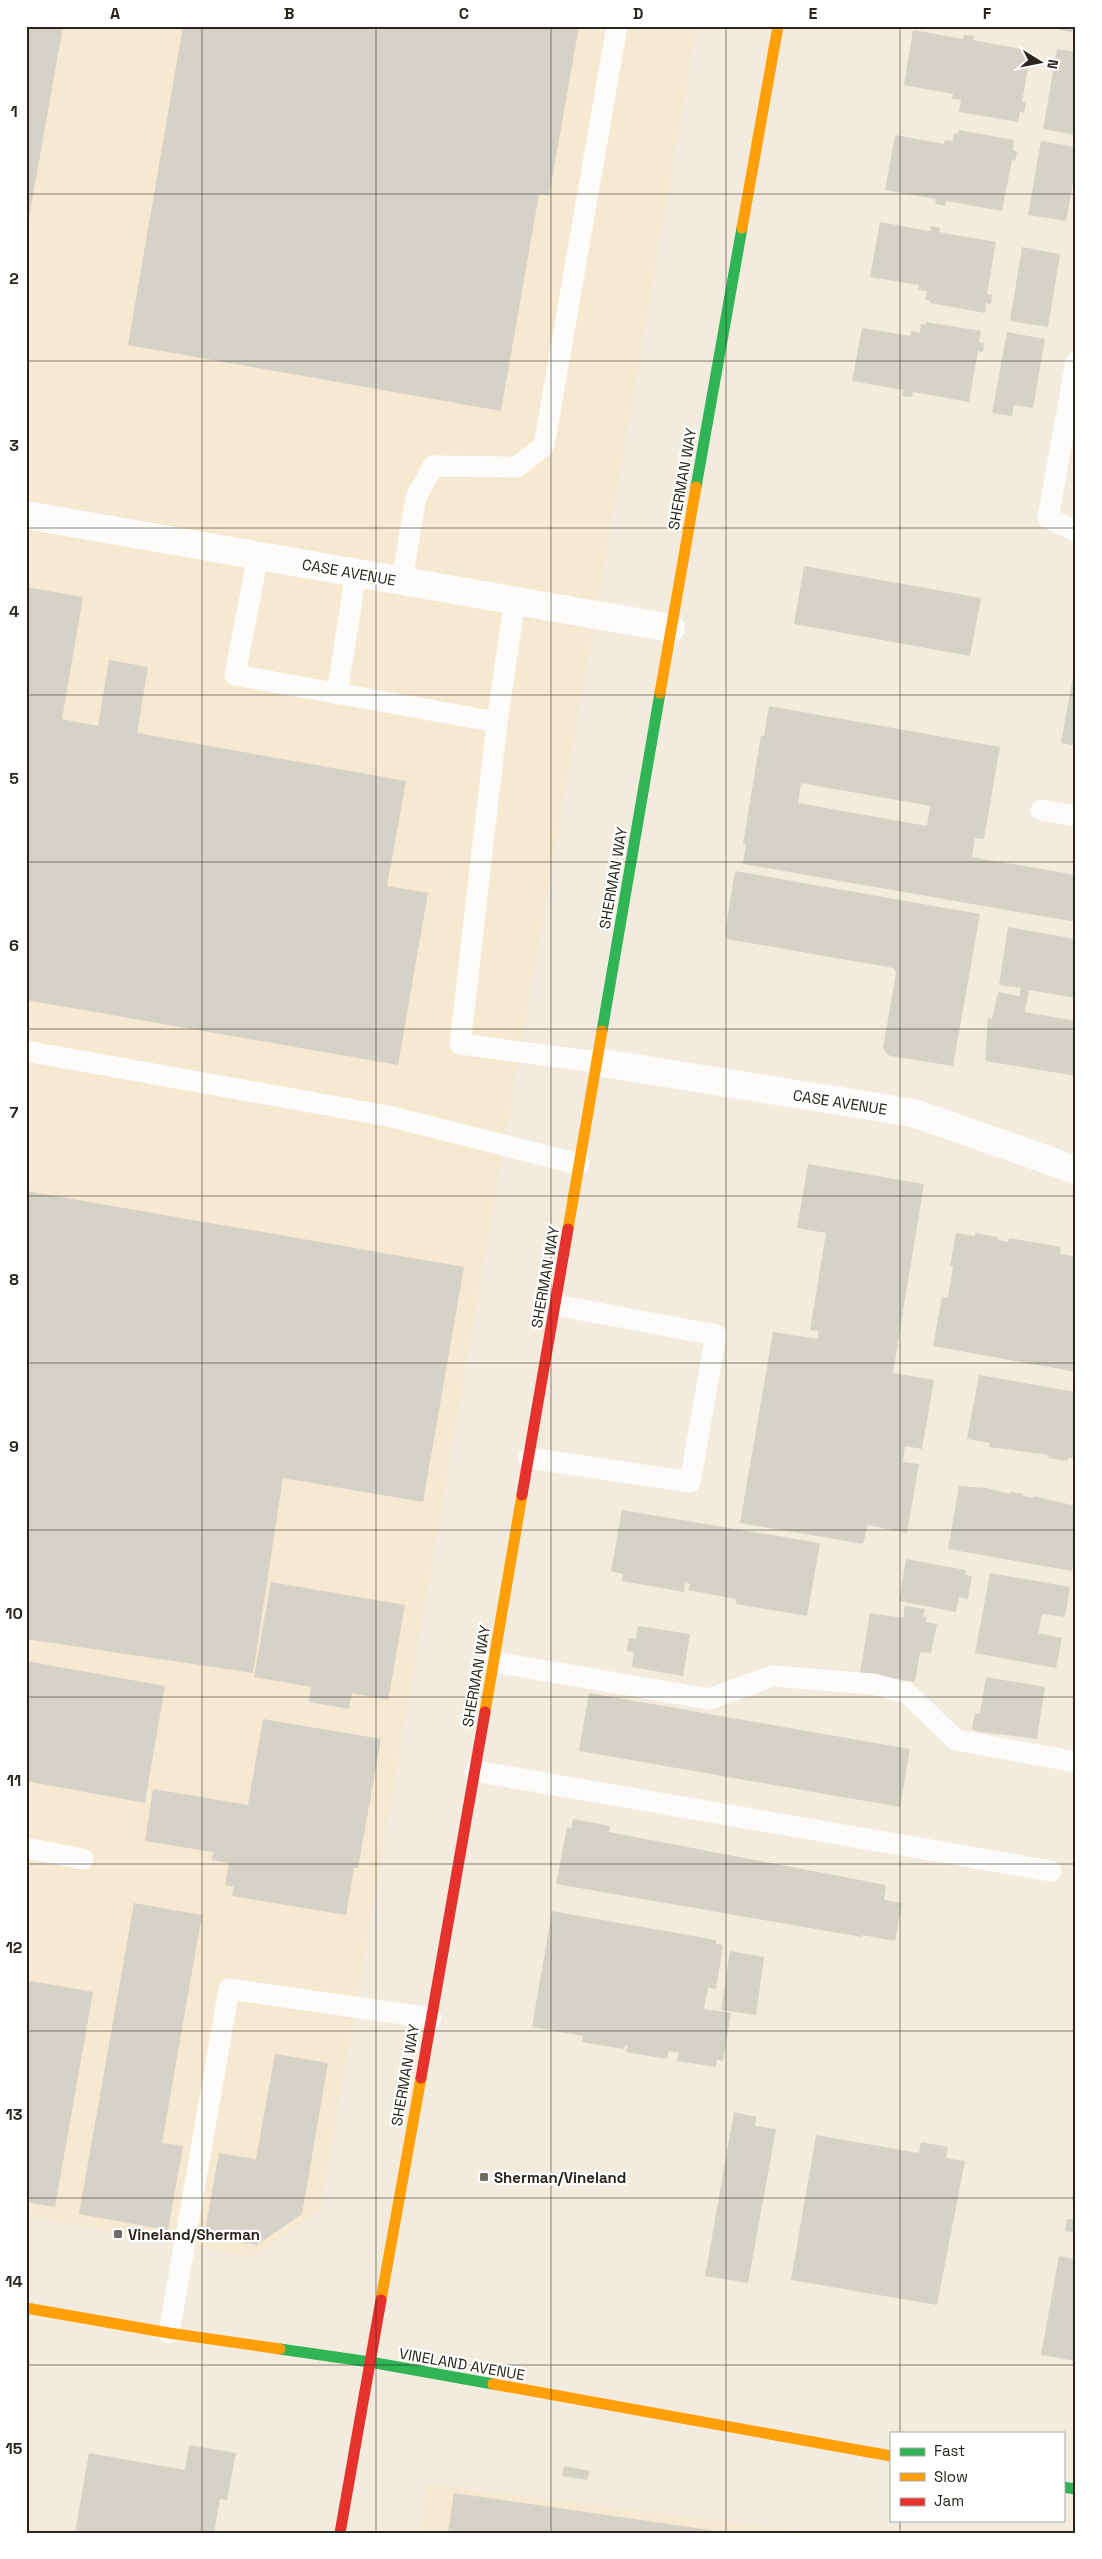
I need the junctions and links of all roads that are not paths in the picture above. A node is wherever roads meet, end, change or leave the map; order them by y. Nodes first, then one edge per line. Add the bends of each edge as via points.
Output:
1 (617, 26) edge
2 (778, 26) edge
3 (1076, 362) edge
4 (26, 515) edge
5 (1076, 531) edge
6 (258, 556) junction
7 (356, 573) junction
8 (402, 581) junction
9 (515, 600) junction
10 (671, 628) junction
11 (337, 694) junction
12 (497, 722) junction
13 (1040, 810) dead end
14 (1076, 816) edge
15 (26, 1051) edge
16 (597, 1062) junction
17 (579, 1164) junction
18 (1076, 1170) edge
19 (555, 1305) junction
20 (529, 1458) junction
21 (494, 1662) junction
22 (1076, 1762) edge
23 (475, 1771) junction
24 (26, 1848) edge
25 (83, 1859) dead end
26 (1051, 1871) dead end
27 (431, 2018) junction
28 (26, 2308) edge
29 (169, 2333) junction
30 (370, 2362) junction
31 (890, 2456) edge
32 (340, 2533) edge

1 - 8 lane via 544,446 517,467 433,466 416,496
2 - 10 main road, SHERMAN WAY
3 - 5 lane via 1048,518
4 - 6 street, CASE AVENUE
6 - 7 street, CASE AVENUE
6 - 11 lane via 235,676
7 - 8 street, CASE AVENUE
7 - 11 lane
8 - 9 street, CASE AVENUE
9 - 10 street, CASE AVENUE
9 - 12 lane
10 - 16 main road, SHERMAN WAY
11 - 12 lane
12 - 16 lane via 460,1044
13 - 14 lane
15 - 17 lane via 388,1116
16 - 17 main road, SHERMAN WAY
16 - 18 street, CASE AVENUE via 914,1114
17 - 19 main road, SHERMAN WAY
19 - 20 main road, SHERMAN WAY
19 - 20 lane via 716,1336 690,1482
20 - 21 main road, SHERMAN WAY
21 - 22 lane via 709,1699 773,1676 873,1684 907,1693 956,1740
21 - 23 main road, SHERMAN WAY
23 - 26 lane
23 - 27 main road, SHERMAN WAY
24 - 25 lane
27 - 29 lane via 229,1989
27 - 30 main road, SHERMAN WAY
28 - 29 main road, VINELAND AVENUE
29 - 30 main road, VINELAND AVENUE
30 - 31 main road, VINELAND AVENUE
30 - 32 main road, SHERMAN WAY

